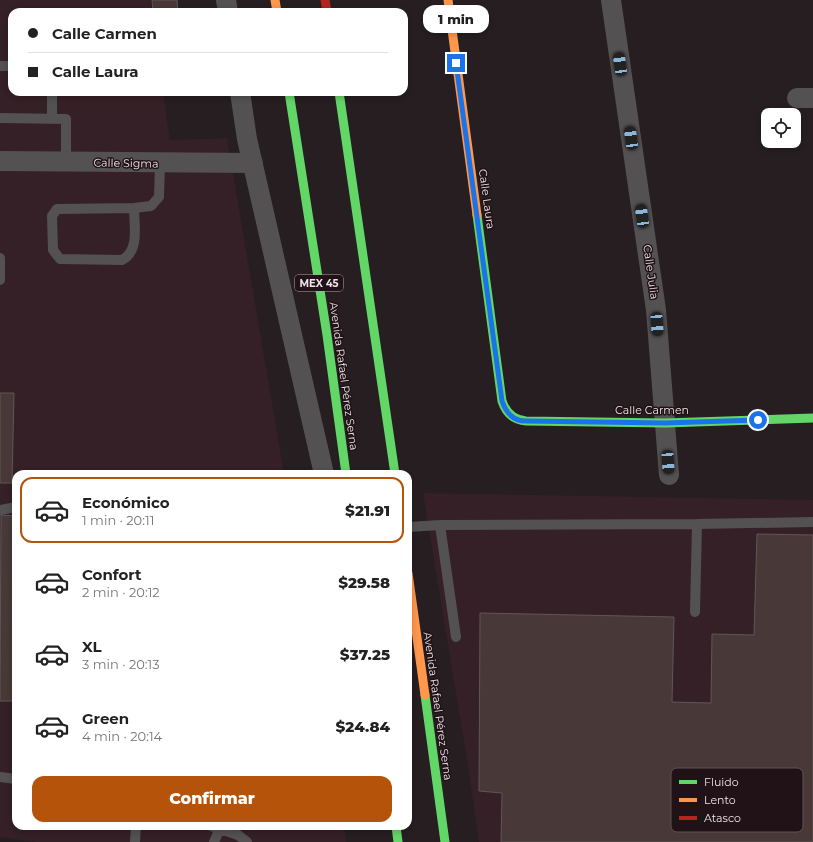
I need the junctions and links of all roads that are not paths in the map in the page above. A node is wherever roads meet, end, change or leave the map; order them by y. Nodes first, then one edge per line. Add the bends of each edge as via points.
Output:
1 (448, 0) edge
2 (611, 0) edge
3 (52, 96) edge
4 (241, 96) edge
5 (290, 96) edge
6 (340, 96) edge
7 (0, 118) edge
8 (52, 118) junction
9 (0, 161) edge
10 (66, 162) junction
11 (160, 163) junction
12 (253, 163) junction
13 (134, 208) junction
14 (0, 258) edge
15 (0, 268) edge
16 (0, 280) edge
17 (502, 401) joint
18 (813, 418) edge
19 (665, 423) junction
20 (323, 470) edge
21 (345, 470) edge
22 (394, 470) edge
23 (669, 475) dead end
24 (12, 508) edge
25 (0, 510) edge
26 (813, 522) edge
27 (697, 524) junction
28 (440, 525) junction
29 (412, 527) edge
30 (412, 602) edge
31 (695, 612) dead end
32 (456, 637) dead end
33 (0, 777) edge
34 (12, 778) edge
35 (136, 830) edge
36 (217, 830) edge
37 (226, 830) edge
38 (396, 830) edge
39 (135, 842) edge
40 (214, 842) edge
41 (247, 842) edge
42 (398, 842) edge
43 (445, 842) edge

1 - 17 main road, Calle Laura
2 - 19 street, Calle Julia via 656,310
3 - 8 lane
4 - 12 street
5 - 21 main road, Avenida Rafael Pérez Serna / MEX 45
6 - 22 main road
7 - 8 lane
8 - 10 lane via 66,119
9 - 10 street, Calle Sigma
10 - 11 street, Calle Sigma
11 - 12 street, Calle Sigma
11 - 13 lane via 159,197 151,206
12 - 20 street
13 - 13 lane via 134,242 128,257 122,260 60,259 53,250 52,216 57,209
14 - 15 lane
15 - 16 lane
17 - 19 main road, Calle Carmen via 510,416 521,421
18 - 19 main road, Calle Carmen
19 - 23 street, Calle Julia
24 - 25 lane
26 - 27 lane
27 - 28 lane
27 - 31 lane
28 - 29 lane
28 - 32 lane
30 - 43 main road, Avenida Rafael Pérez Serna
33 - 34 lane
35 - 39 lane
36 - 40 lane
37 - 41 lane
38 - 42 main road

